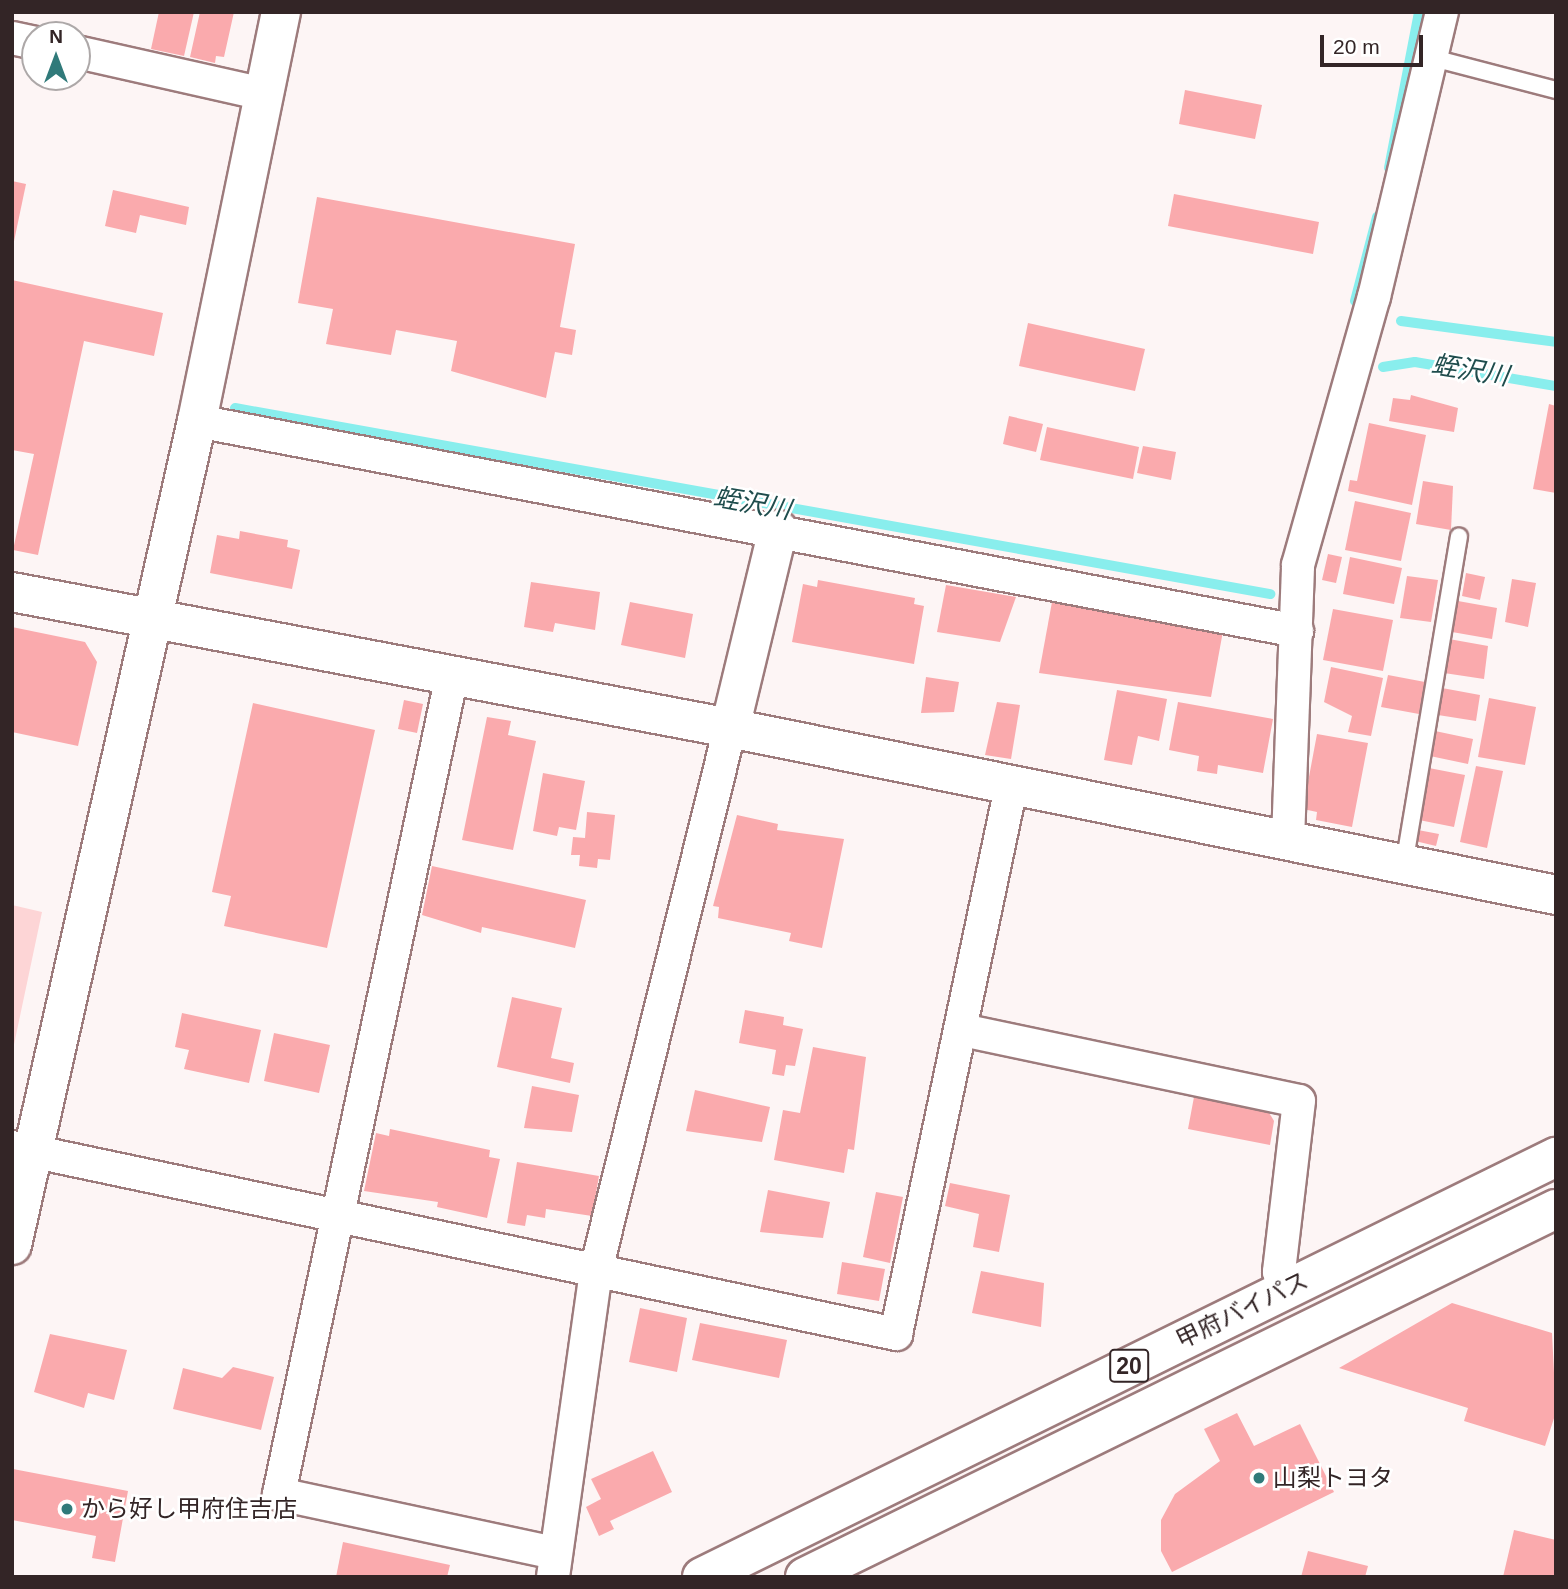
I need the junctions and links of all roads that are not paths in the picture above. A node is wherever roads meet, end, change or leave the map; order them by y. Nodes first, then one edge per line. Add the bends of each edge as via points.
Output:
1 (281, 12) edge
2 (1442, 12) edge
3 (91, 55) edge
4 (1433, 58) junction
5 (1556, 90) edge
6 (264, 94) junction
7 (197, 421) junction
8 (779, 530) junction
9 (1459, 537) dead end
10 (12, 592) edge
11 (153, 620) junction
12 (1297, 631) junction
13 (452, 675) junction
14 (730, 728) junction
15 (1011, 787) junction
16 (1288, 840) junction
17 (1404, 865) junction
18 (1556, 895) edge
19 (961, 1030) junction
20 (23, 1149) edge
21 (1556, 1157) edge
22 (1556, 1209) edge
23 (336, 1216) junction
24 (12, 1245) edge
25 (596, 1270) junction
26 (1286, 1288) junction
27 (554, 1565) edge
28 (702, 1577) edge
29 (805, 1577) edge

1 - 6 main road
2 - 4 street
3 - 6 street
4 - 5 lane
4 - 12 street via 1298,565
6 - 7 main road
7 - 8 street
7 - 11 main road
8 - 12 street
8 - 14 main road
9 - 17 lane
10 - 11 main road
11 - 13 main road
11 - 20 main road
12 - 16 street
13 - 14 main road
13 - 23 street
14 - 15 main road
14 - 25 street
15 - 16 main road
15 - 19 street
16 - 17 main road
17 - 18 main road
19 - 25 street via 897,1334
19 - 26 street via 1299,1101 1279,1272
20 - 23 street
20 - 24 main road
21 - 26 main road, 甲府バイパス / 20
22 - 29 main road, 甲府バイパス / 20
23 - 25 street
23 - 27 street via 279,1494
25 - 27 street
26 - 28 main road, 甲府バイパス / 20

